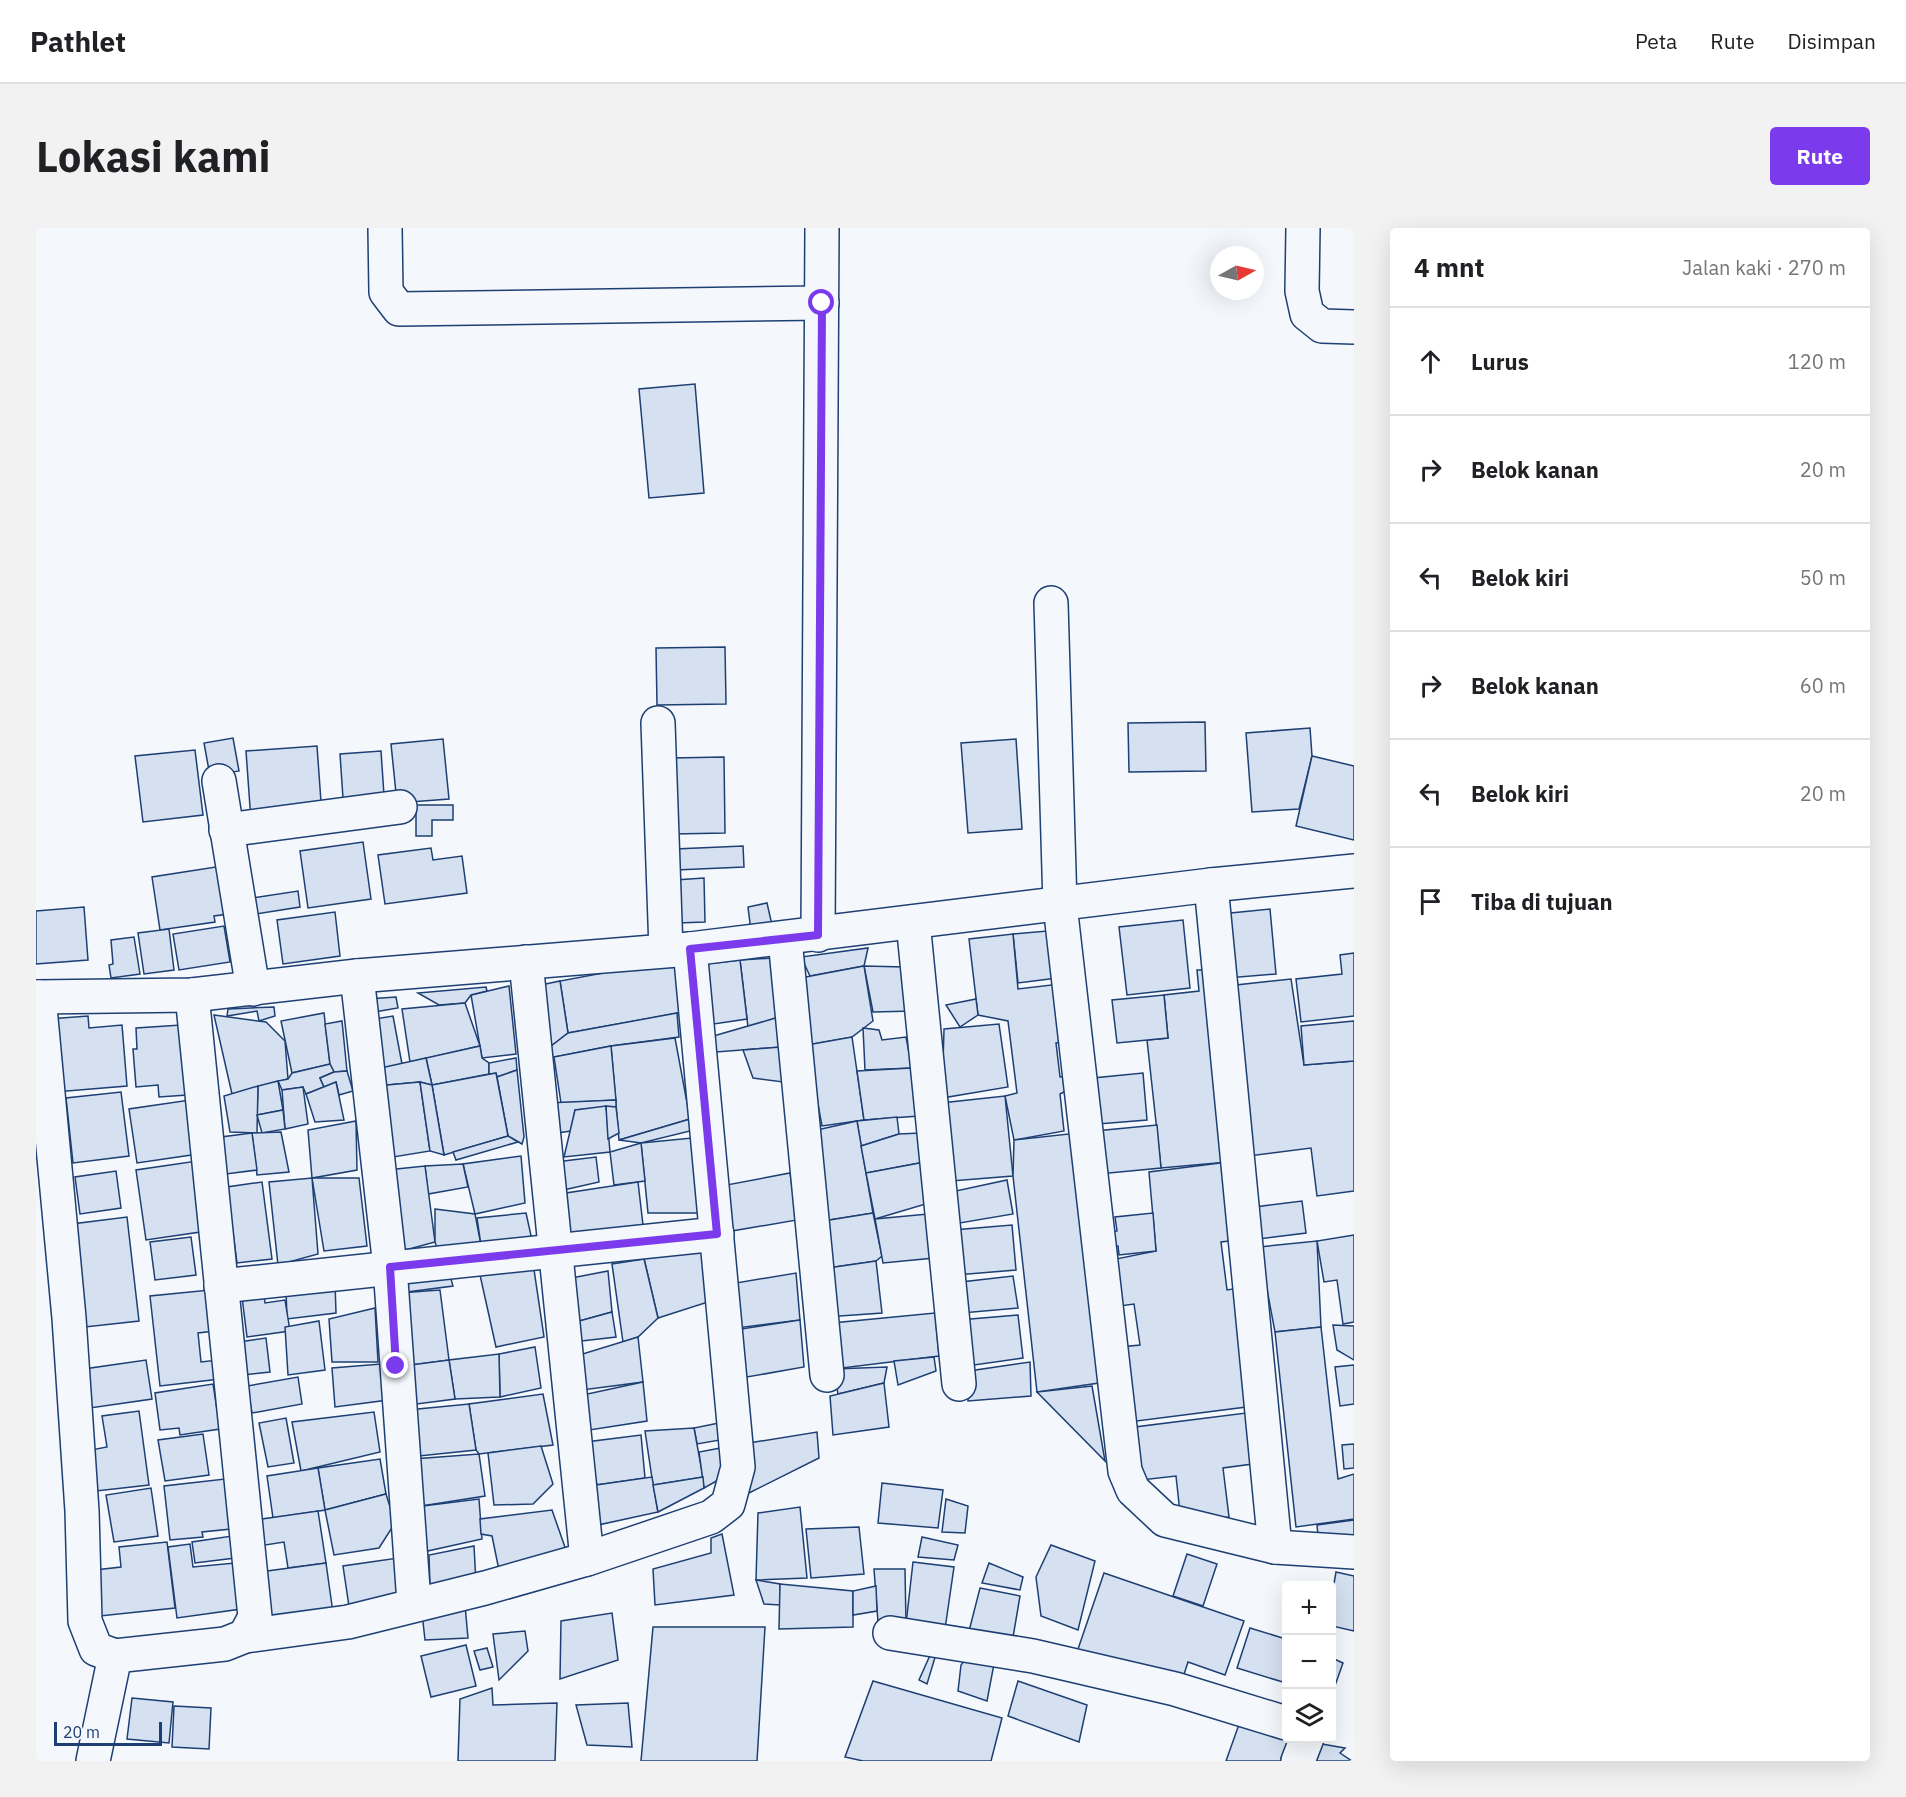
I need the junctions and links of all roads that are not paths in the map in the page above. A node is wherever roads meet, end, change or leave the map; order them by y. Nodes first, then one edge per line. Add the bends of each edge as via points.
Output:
1 (385, 228) edge
2 (822, 228) edge
3 (1303, 228) edge
4 (822, 303) junction
5 (1354, 327) edge
6 (1051, 603) dead end
7 (658, 723) dead end
8 (219, 781) dead end
9 (400, 807) dead end
10 (226, 830) junction
11 (1354, 871) edge
12 (1211, 885) junction
13 (1060, 905) junction
14 (914, 922) junction
15 (818, 935) junction
16 (785, 939) junction
17 (678, 949) junction
18 (526, 962) junction
19 (357, 976) junction
20 (253, 989) junction
21 (192, 995) junction
22 (37, 997) edge
23 (717, 1234) junction
24 (555, 1251) junction
25 (390, 1267) junction
26 (221, 1286) junction
27 (827, 1375) dead end
28 (959, 1384) dead end
29 (1275, 1547) junction
30 (1354, 1552) edge
31 (587, 1559) junction
32 (414, 1604) junction
33 (890, 1633) dead end
34 (245, 1636) junction
35 (114, 1656) junction
36 (1282, 1721) edge
37 (1305, 1743) edge
38 (93, 1761) edge
39 (1298, 1761) edge

1 - 4 street via 386,292 399,309
2 - 4 street
3 - 5 street via 1302,291 1307,314 1322,326
4 - 15 street
6 - 13 street
7 - 17 street
8 - 10 street
9 - 10 street
10 - 20 street
11 - 12 street
12 - 13 street
12 - 29 street
13 - 14 street
13 - 29 street via 1125,1471 1133,1490 1165,1520
14 - 15 street
14 - 28 street
15 - 16 street
16 - 17 street
16 - 27 street
17 - 18 street
17 - 23 street
18 - 19 street
18 - 24 street
19 - 20 street
19 - 25 street
20 - 21 street
21 - 22 street
21 - 26 street
22 - 35 street via 69,1318 85,1621 96,1649
23 - 24 street
23 - 31 street via 738,1467 728,1504 711,1517
24 - 25 street
24 - 31 street
25 - 26 street
25 - 32 street
26 - 34 street via 255,1617
29 - 30 street
31 - 32 street
32 - 34 street via 348,1622
33 - 36 street via 1033,1656 1175,1689
34 - 35 street via 225,1644
35 - 38 street
37 - 39 street

